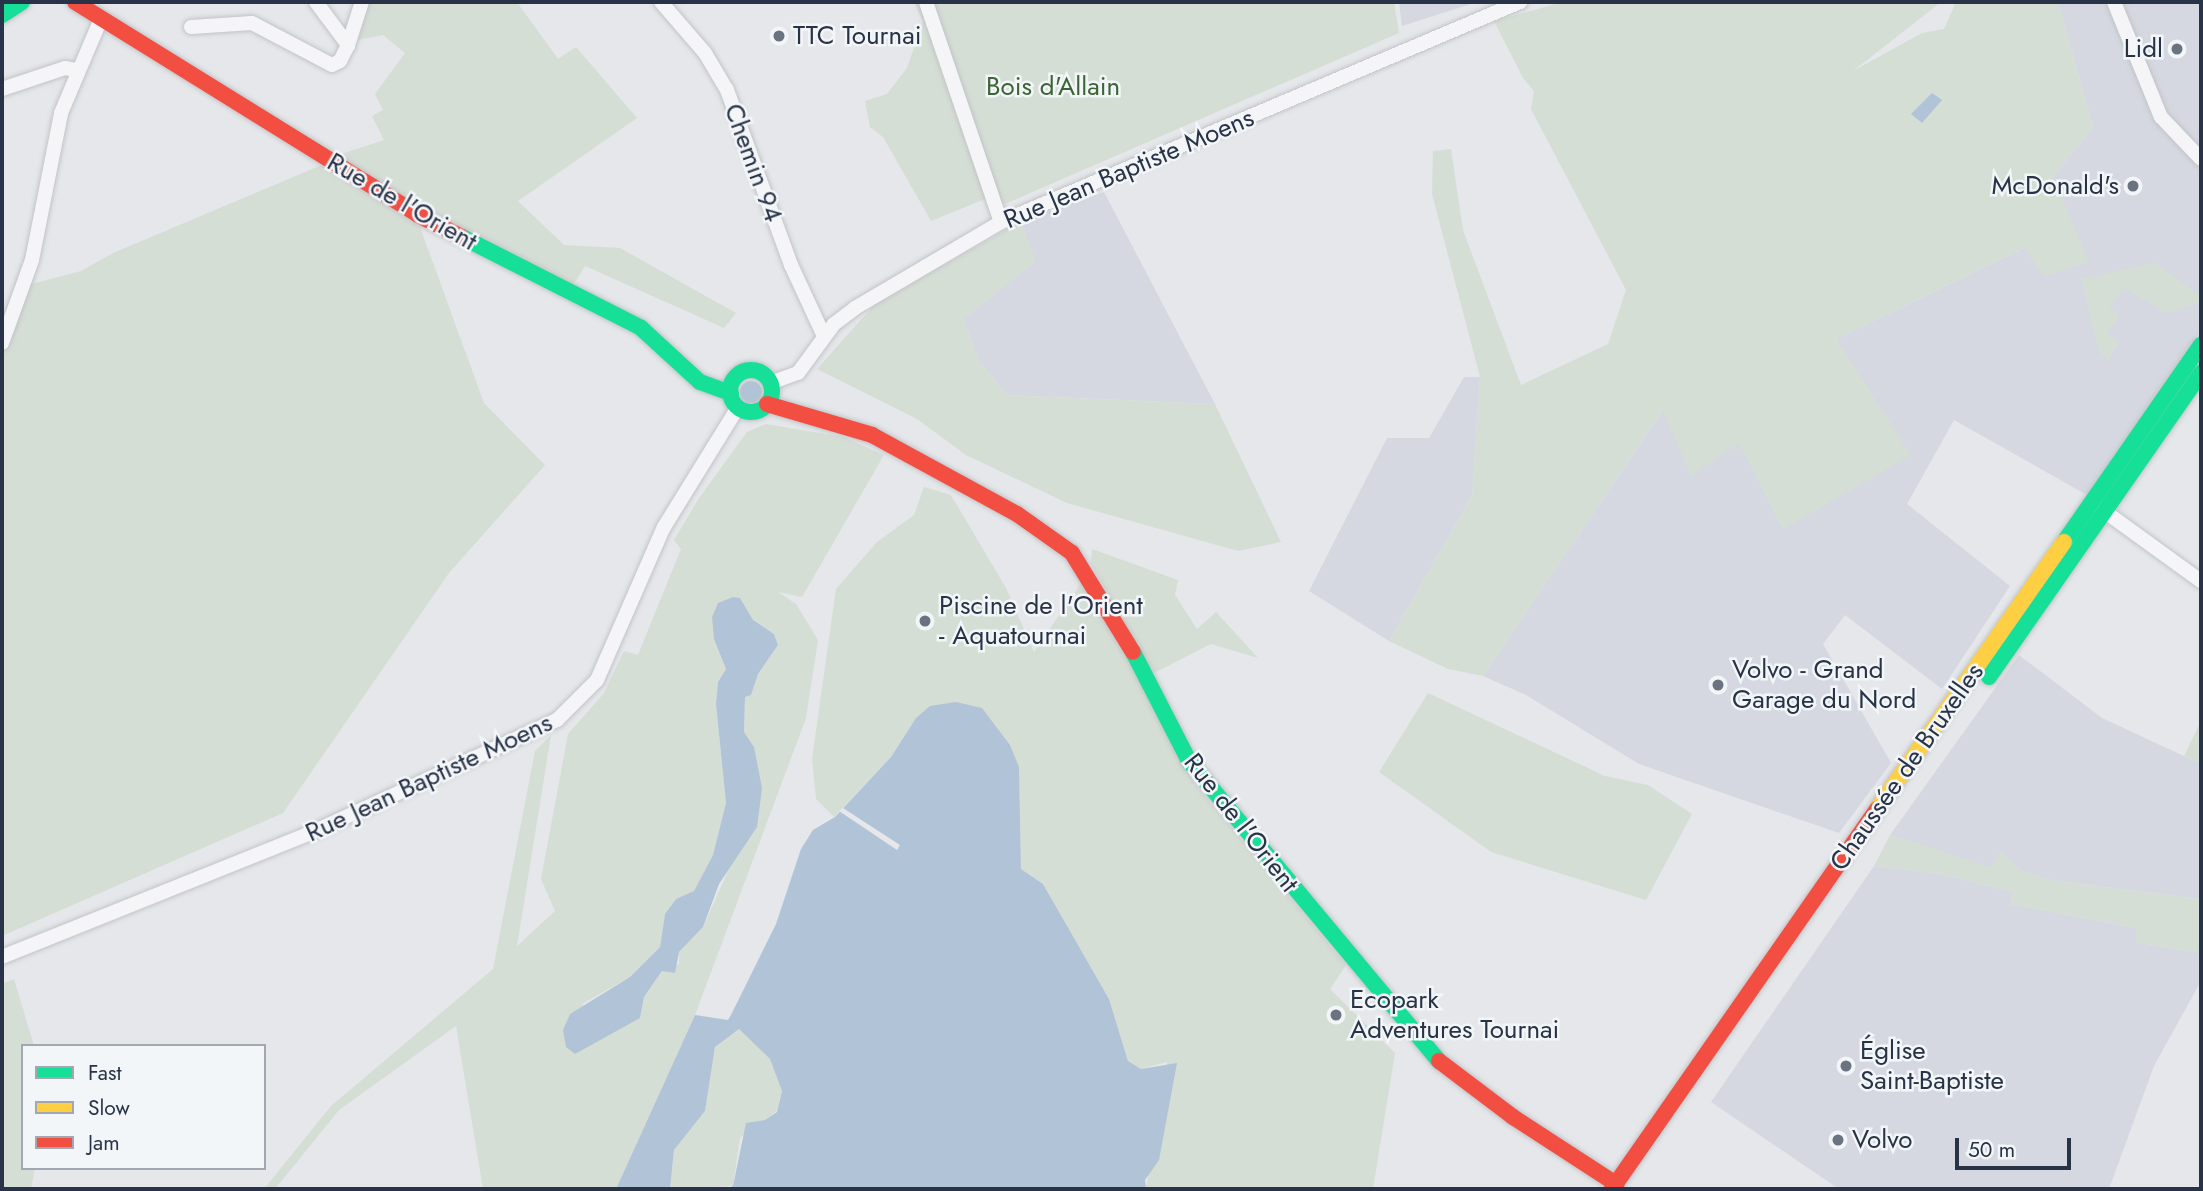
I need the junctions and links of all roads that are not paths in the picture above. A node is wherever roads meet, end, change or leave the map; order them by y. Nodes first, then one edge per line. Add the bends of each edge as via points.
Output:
1 (22, 2) edge
2 (75, 2) edge
3 (316, 2) edge
4 (362, 2) edge
5 (661, 2) edge
6 (926, 2) edge
7 (1520, 2) edge
8 (2114, 2) edge
9 (2, 15) edge
10 (100, 21) junction
11 (191, 27) dead end
12 (348, 45) junction
13 (76, 70) junction
14 (2, 89) edge
15 (2201, 159) edge
16 (1001, 222) junction
17 (824, 336) junction
18 (2, 343) edge
19 (2201, 345) edge
20 (2201, 373) edge
21 (770, 383) junction
22 (734, 400) junction
23 (767, 404) junction
24 (2092, 502) junction
25 (2106, 512) junction
26 (2201, 581) edge
27 (2, 957) edge
28 (1621, 1188) edge

1 - 9 street
2 - 10 street, Rue de l'Orient
3 - 12 street
4 - 12 street
5 - 17 street, Chemin 94 via 705,53 727,90 791,265
6 - 16 street
7 - 16 street, Rue Jean Baptiste Moens
8 - 15 street via 2161,117
10 - 13 street
10 - 22 street, Rue de l'Orient via 429,222 641,328 700,382
11 - 12 street via 252,23 332,65 340,61
13 - 14 street via 65,68
13 - 18 street via 48,162 32,260
16 - 17 street, Rue Jean Baptiste Moens via 855,308
17 - 21 street, Rue Jean Baptiste Moens via 798,373
19 - 24 street, Chaussée de Bruxelles
20 - 25 street, Chaussée de Bruxelles
21 - 22 street via 759,371 743,371 732,383
21 - 23 street
22 - 23 street via 757,411
22 - 27 street, Rue Jean Baptiste Moens via 664,527 597,680 557,720 311,833
23 - 28 street, Rue de l'Orient via 872,435 1017,514 1072,553 1123,631 1189,761 1393,1009 1462,1080
24 - 25 street
24 - 28 street, Chaussée de Bruxelles
25 - 26 street
25 - 28 street, Chaussée de Bruxelles

